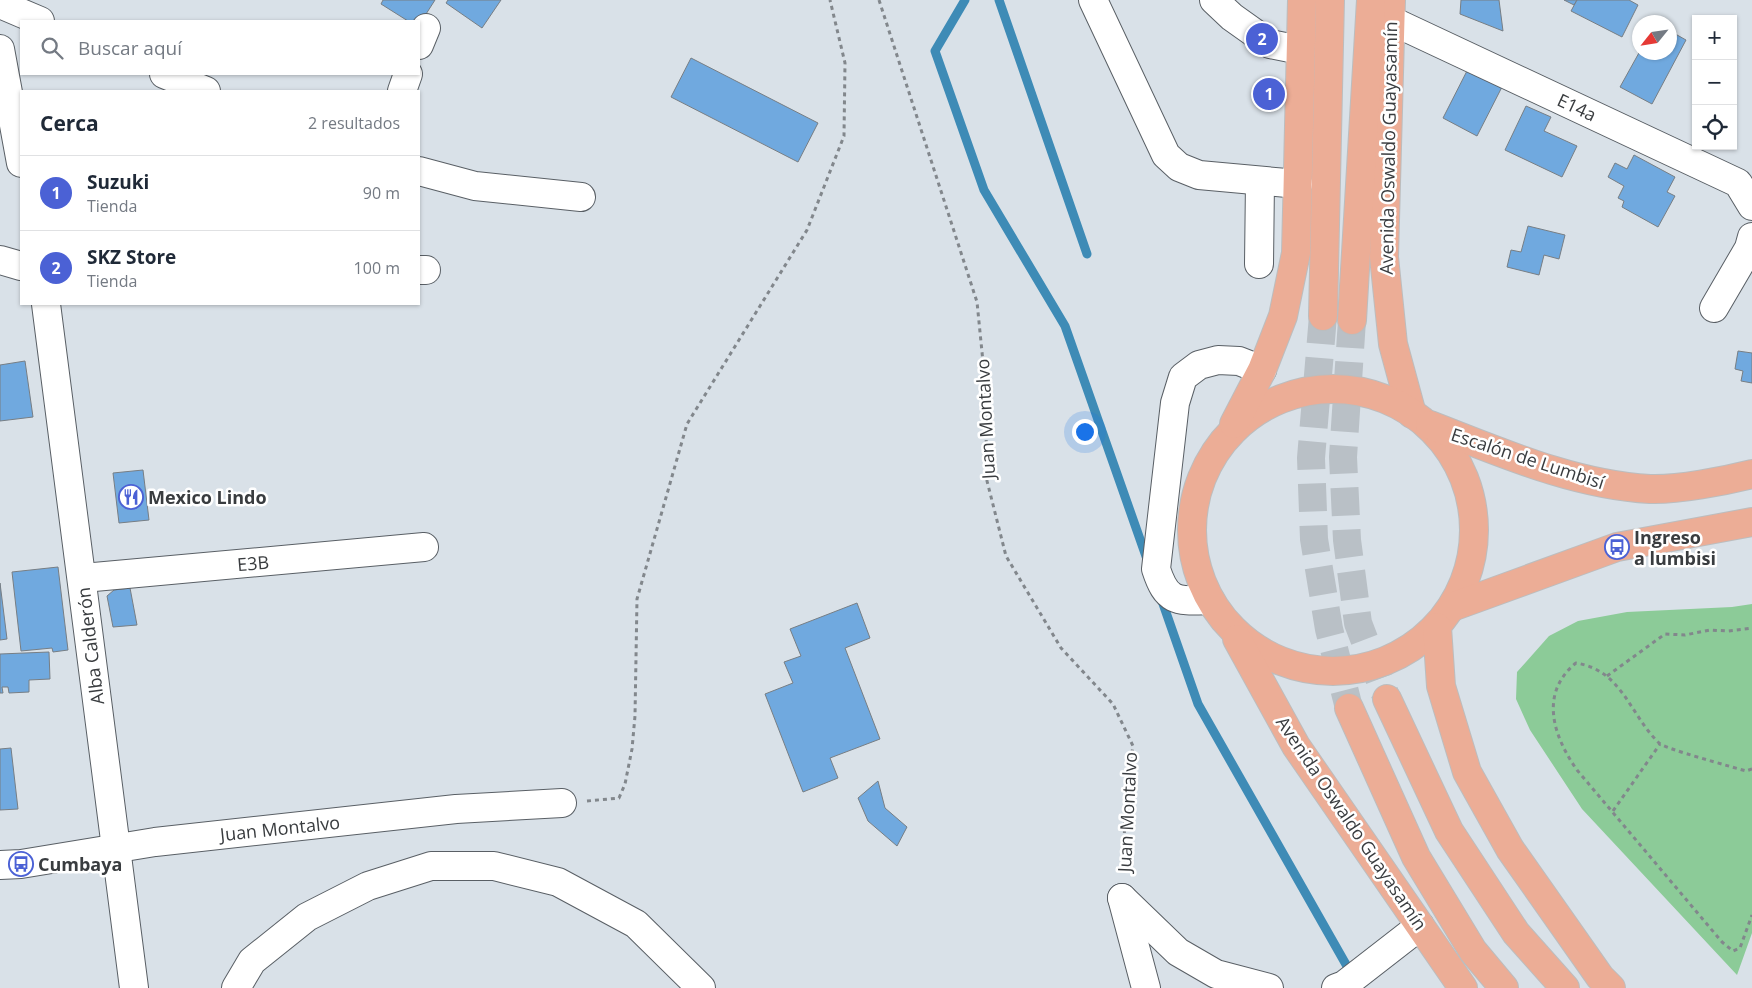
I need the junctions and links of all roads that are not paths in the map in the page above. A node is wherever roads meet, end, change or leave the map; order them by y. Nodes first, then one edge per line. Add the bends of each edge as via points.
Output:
1 (1093, 0) edge
2 (1214, 0) edge
3 (1302, 0) edge
4 (1330, 0) edge
5 (1371, 0) edge
6 (0, 4) edge
7 (1390, 10) edge
8 (38, 20) edge
9 (0, 49) edge
10 (1300, 50) junction
11 (166, 75) edge
12 (408, 75) edge
13 (204, 90) edge
14 (402, 90) edge
15 (20, 158) edge
16 (420, 171) edge
17 (1260, 181) junction
18 (1298, 184) junction
19 (581, 197) dead end
20 (1752, 206) edge
21 (1752, 237) edge
22 (0, 260) edge
23 (1260, 264) dead end
24 (20, 266) edge
25 (50, 305) edge
26 (1714, 308) dead end
27 (1323, 316) tunnel mouth
28 (1352, 320) tunnel mouth
29 (1262, 370) junction
30 (1418, 418) junction
31 (1229, 434) junction
32 (1752, 474) edge
33 (1752, 522) edge
34 (424, 547) dead end
35 (82, 578) junction
36 (1210, 600) junction
37 (1445, 617) junction
38 (1231, 628) junction
39 (1387, 699) tunnel mouth
40 (1349, 708) tunnel mouth
41 (562, 803) road end
42 (115, 847) junction
43 (0, 865) edge
44 (1420, 926) junction
45 (1349, 987) edge
46 (134, 988) edge
47 (236, 988) edge
48 (701, 988) edge
49 (1146, 988) edge
50 (1269, 988) edge
51 (1463, 988) edge
52 (1504, 988) edge
53 (1565, 988) edge
54 (1611, 988) edge

1 - 17 street via 1166,154 1179,167 1199,175
2 - 10 street via 1270,44
3 - 10 main road
4 - 27 main road
5 - 28 main road, Avenida Oswaldo Guayasamín
6 - 8 street
7 - 20 street, E14a via 1738,182
7 - 30 main road, Avenida Oswaldo Guayasamín via 1384,257 1394,344
9 - 15 street
10 - 18 main road
11 - 13 street
12 - 14 street
16 - 19 street via 475,186
17 - 18 street
17 - 23 street
18 - 29 main road via 1296,253 1283,316
21 - 26 street via 1749,248
22 - 24 street
25 - 35 street, Alba Calderón
29 - 31 main road
29 - 36 street via 1239,361 1218,360 1199,366 1183,377 1174,403 1156,569 1167,594 1178,600
30 - 31 main road via 1376,396 1336,389 1297,393 1260,408
30 - 32 main road, Escalón de Lumbisí via 1557,471 1608,484 1652,489
30 - 37 main road via 1451,453 1468,490 1471,506 1474,530 1468,571
31 - 36 main road via 1208,462 1195,496 1191,531 1196,567
33 - 37 main road via 1617,547
34 - 35 street, E3B
35 - 42 street, Alba Calderón
36 - 38 main road
37 - 38 main road via 1402,655 1358,670 1312,671 1268,656
37 - 54 main road via 1441,686 1467,772 1510,850
38 - 44 main road, Avenida Oswaldo Guayasamín via 1296,746
39 - 53 main road via 1449,831 1516,932
40 - 52 main road, Avenida Oswaldo Guayasamín via 1416,857 1474,951
41 - 42 street, Juan Montalvo via 456,809
42 - 43 street, Juan Montalvo
42 - 46 street, Alba Calderón
44 - 45 street
44 - 51 main road, Avenida Oswaldo Guayasamín
47 - 48 street via 252,961 307,917 368,886 431,866 494,866 558,882 636,924
49 - 50 street, Juan Montalvo via 1122,898 1178,952 1216,974

